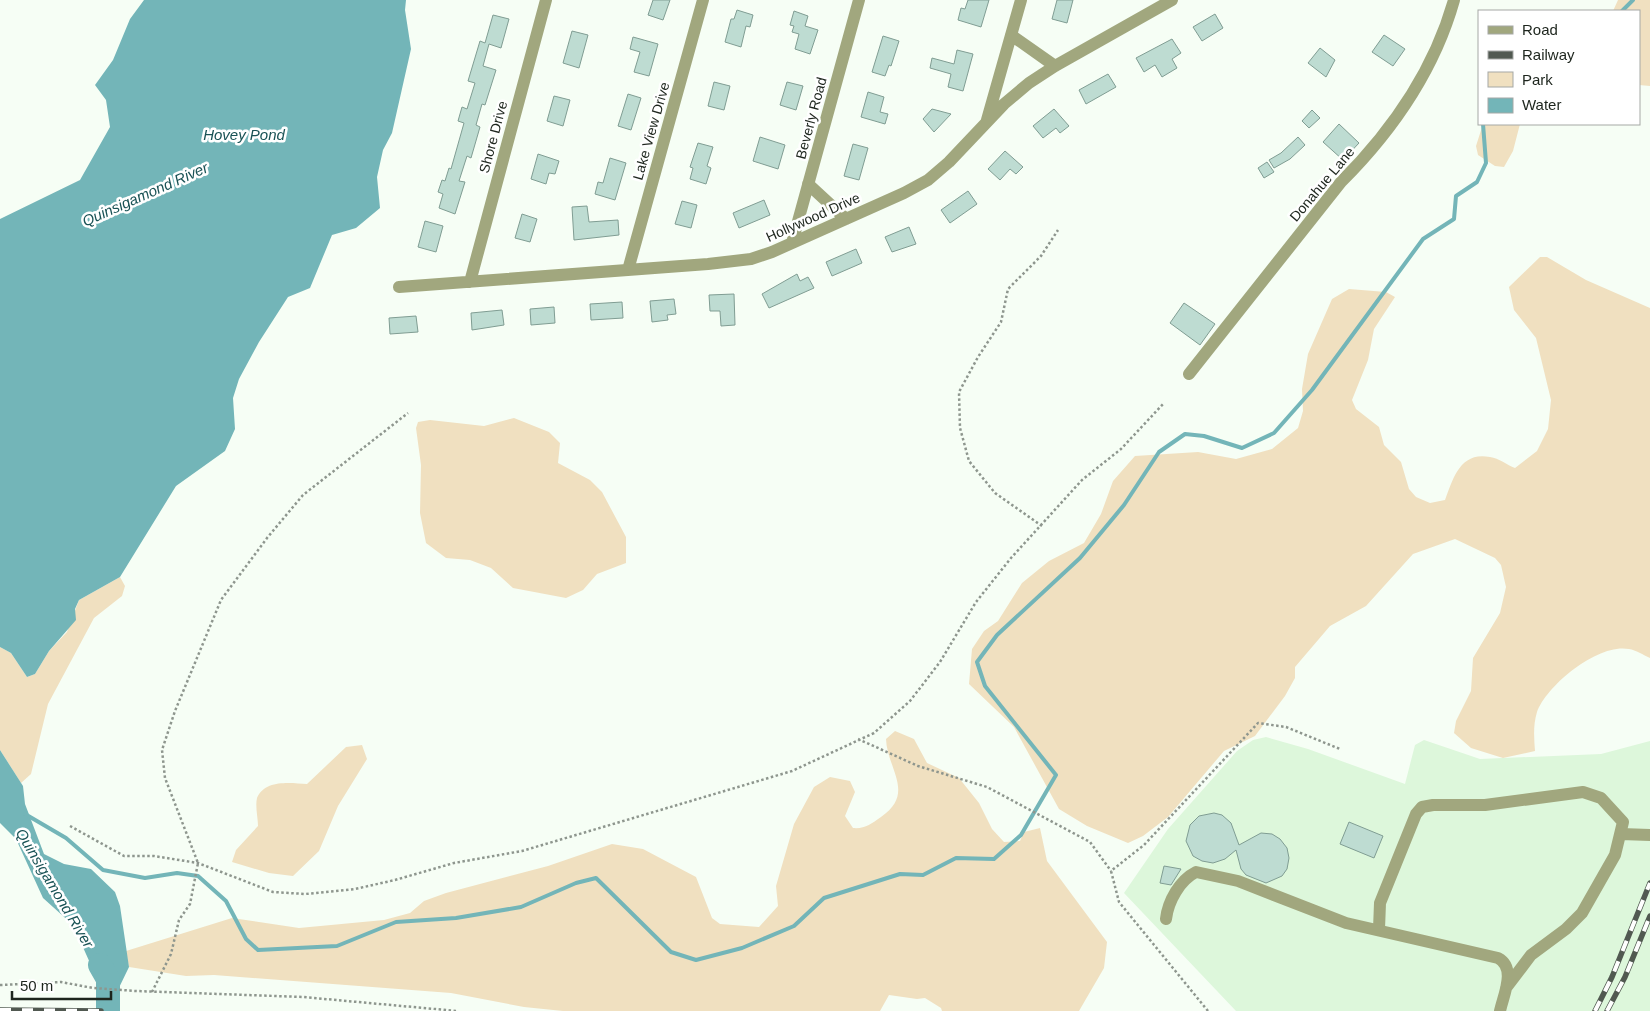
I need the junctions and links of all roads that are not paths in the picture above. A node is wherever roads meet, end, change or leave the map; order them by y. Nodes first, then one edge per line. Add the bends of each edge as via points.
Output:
1 (546, 0) edge
2 (703, 0) edge
3 (859, 0) edge
4 (1021, 0) edge
5 (1172, 0) edge
6 (1454, 0) edge
7 (1011, 35) junction
8 (1055, 66) junction
9 (986, 122) junction
10 (808, 184) junction
11 (846, 219) junction
12 (792, 243) junction
13 (628, 270) junction
14 (470, 282) junction
15 (399, 287) dead end
16 (1189, 374) dead end
17 (1621, 834) junction
18 (1650, 835) edge
19 (1166, 919) dead end
20 (1379, 929) junction
21 (1506, 988) junction
22 (1500, 1011) edge

1 - 14 street, Shore Drive
2 - 13 street, Lake View Drive
3 - 10 street, Beverly Road
4 - 7 street
5 - 8 street, Hollywood Drive
6 - 16 street, Donahue Lane via 1426,72 1413,95
7 - 8 street
7 - 9 street
8 - 9 street, Hollywood Drive via 1020,90
9 - 11 street, Hollywood Drive via 950,162 928,180
10 - 11 street
10 - 12 street, Beverly Road
11 - 12 street, Hollywood Drive
12 - 13 street, Hollywood Drive via 761,256 741,260
13 - 14 street, Hollywood Drive
14 - 15 street, Hollywood Drive
17 - 18 street
17 - 20 street via 1623,822 1617,814 1601,798 1583,792 1484,805 1422,807 1416,814 1380,903
17 - 21 street via 1615,855 1582,913 1531,955
19 - 20 street via 1173,898 1185,880 1196,872 1238,881 1336,920
20 - 21 street via 1498,958 1507,970
21 - 22 street

